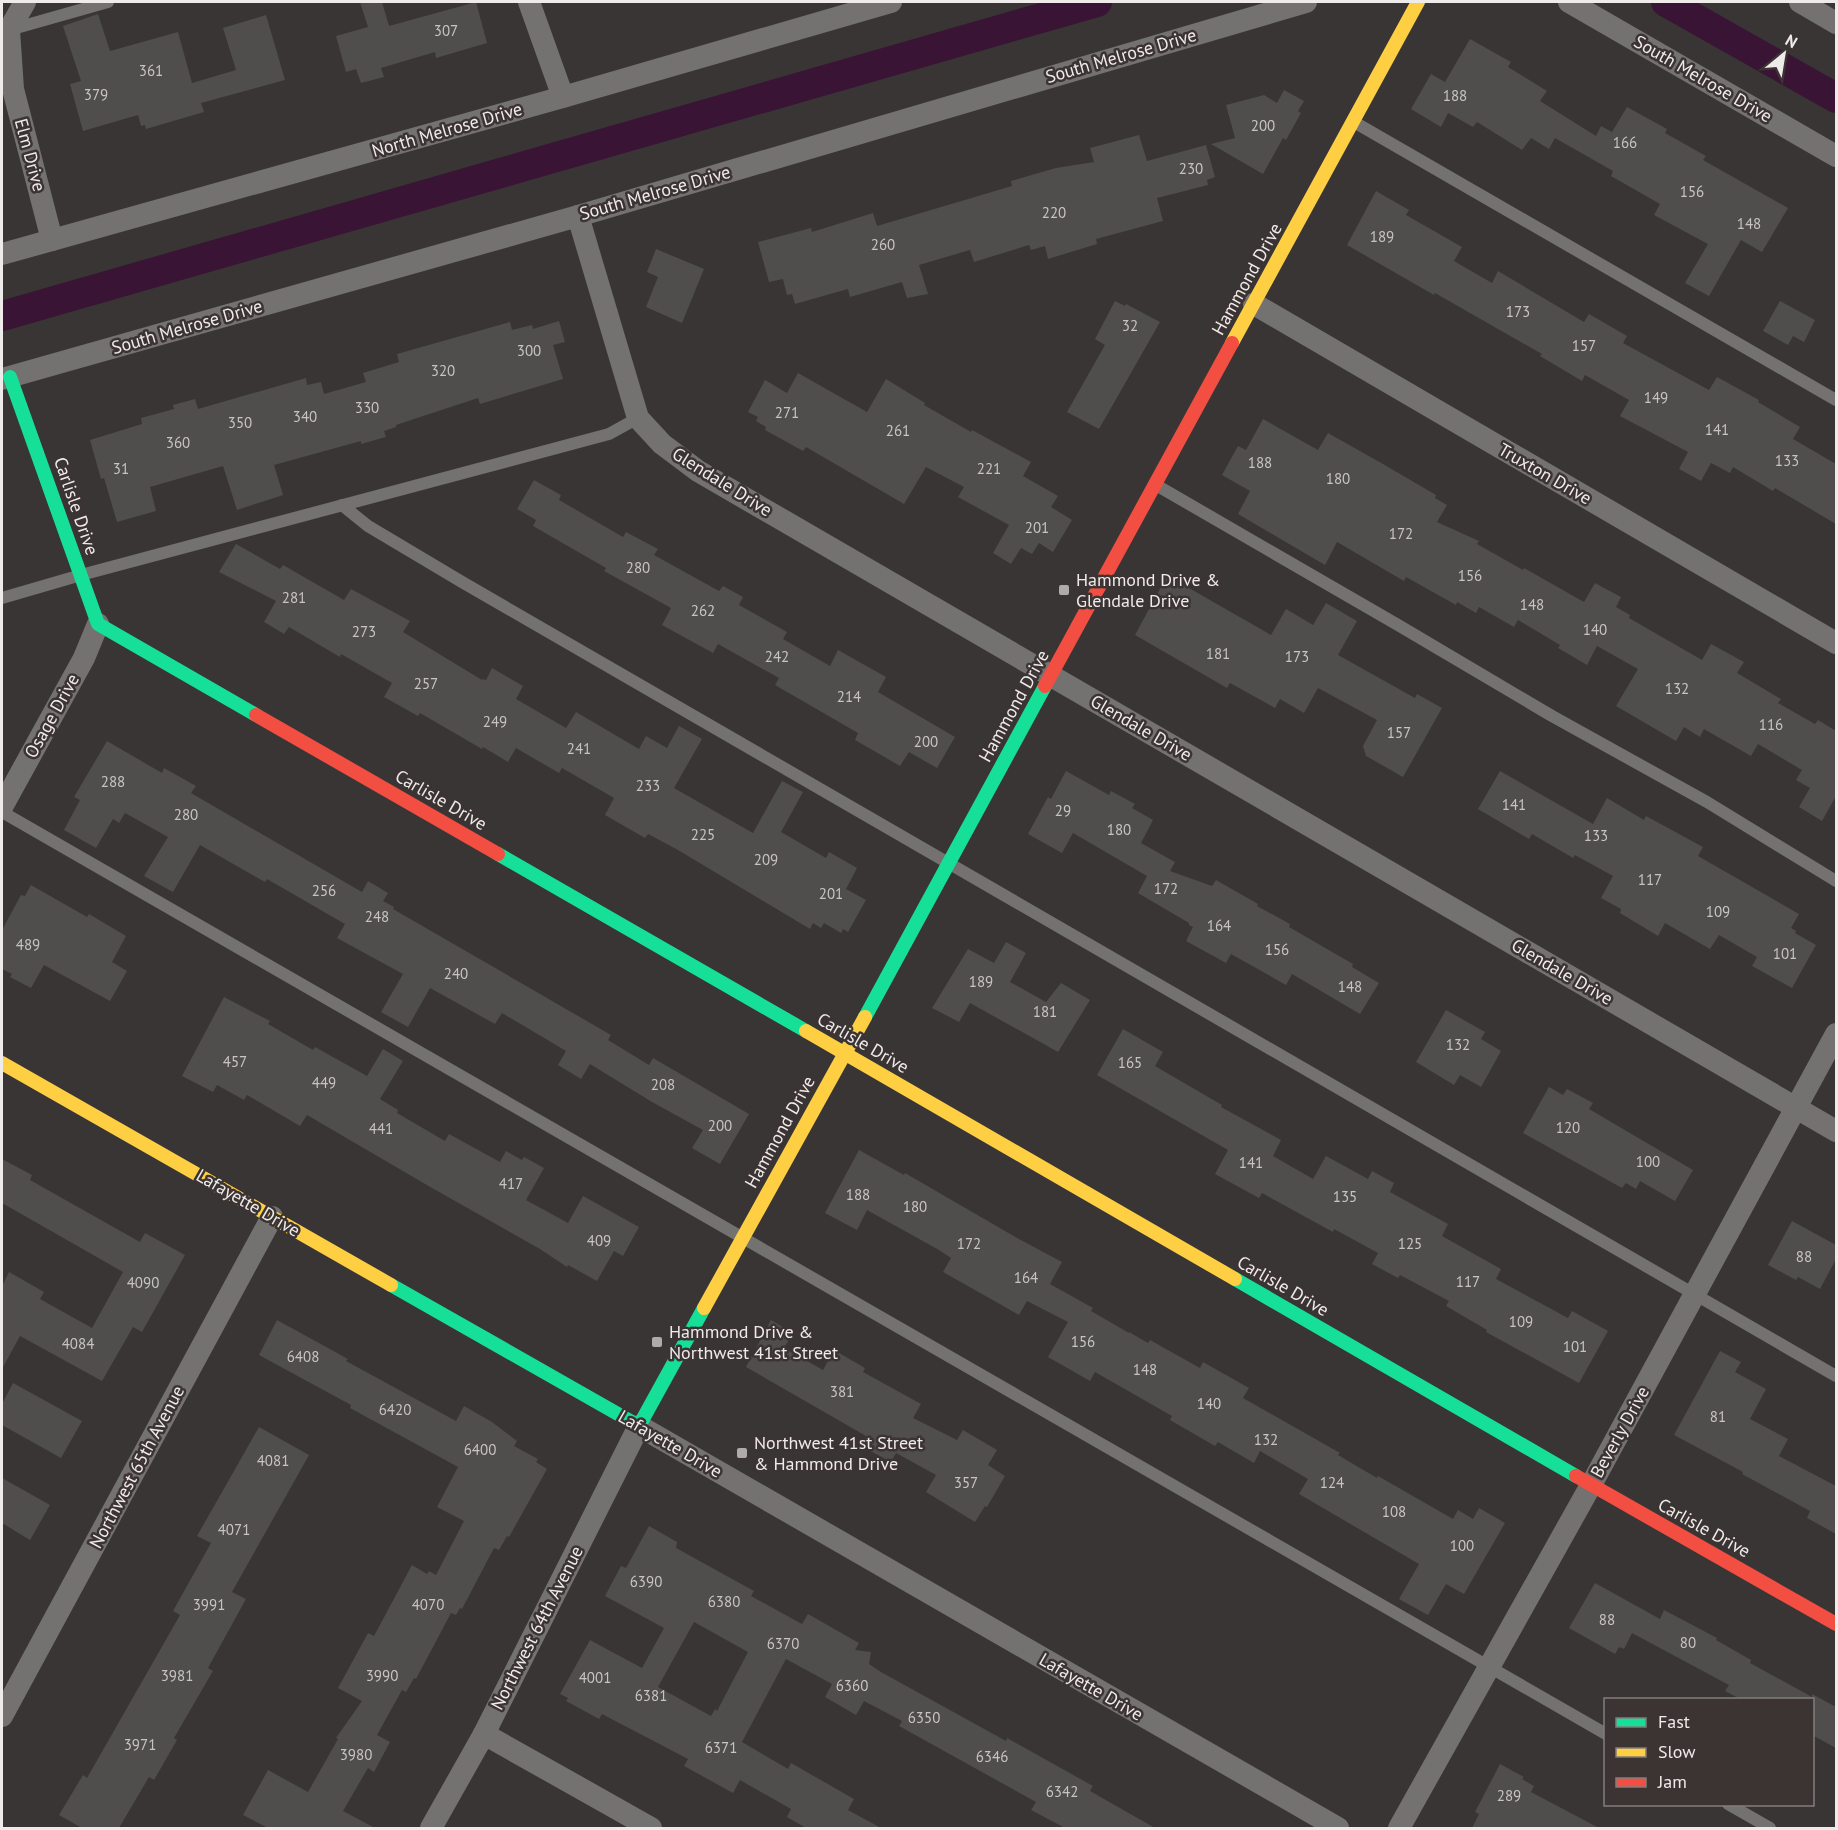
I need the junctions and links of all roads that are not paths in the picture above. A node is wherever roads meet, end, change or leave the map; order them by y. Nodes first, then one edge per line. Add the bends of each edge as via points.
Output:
1 (25, 2) edge
2 (108, 2) edge
3 (529, 2) edge
4 (891, 2) edge
5 (1306, 2) edge
6 (1418, 2) edge
7 (1569, 2) edge
8 (1800, 2) edge
9 (1836, 23) edge
10 (5, 31) edge
11 (562, 97) junction
12 (1353, 122) junction
13 (1836, 156) edge
14 (578, 216) junction
15 (52, 240) junction
16 (2, 254) edge
17 (1254, 304) junction
18 (6, 378) edge
19 (1836, 399) edge
20 (638, 418) junction
21 (1155, 485) junction
22 (342, 506) junction
23 (81, 575) junction
24 (2, 598) edge
25 (98, 624) junction
26 (1836, 643) edge
27 (1051, 675) junction
28 (2, 809) edge
29 (948, 862) junction
30 (1836, 880) edge
31 (1836, 1034) edge
32 (845, 1053) junction
33 (2, 1063) edge
34 (1796, 1108) junction
35 (1836, 1131) edge
36 (272, 1217) junction
37 (743, 1238) junction
38 (1694, 1294) junction
39 (1836, 1376) edge
40 (639, 1426) junction
41 (1591, 1485) junction
42 (1836, 1624) edge
43 (1490, 1667) junction
44 (2, 1716) edge
45 (1604, 1733) edge
46 (484, 1734) junction
47 (1732, 1806) edge
48 (431, 1828) edge
49 (651, 1828) edge
50 (1338, 1828) edge
51 (1399, 1828) edge
52 (1770, 1828) edge

1 - 10 street
2 - 10 lane
3 - 11 street
4 - 11 street, North Melrose Drive
5 - 14 street, South Melrose Drive
6 - 12 street, Hammond Drive
7 - 13 street, South Melrose Drive
8 - 9 street
10 - 15 street, Elm Drive via 13,89
11 - 15 street, North Melrose Drive
12 - 17 street, Hammond Drive
12 - 19 lane
14 - 18 street, South Melrose Drive
14 - 20 street, Glendale Drive
15 - 16 street, North Melrose Drive
17 - 21 street, Hammond Drive
17 - 26 street, Truxton Drive
18 - 23 street, Carlisle Drive
20 - 22 lane via 609,434
20 - 27 street, Glendale Drive via 662,444 698,471
21 - 27 street, Hammond Drive
21 - 30 lane
22 - 23 lane
22 - 29 lane via 452,576
23 - 24 lane
23 - 25 street, Carlisle Drive
25 - 28 street, Osage Drive via 84,658
25 - 32 street, Carlisle Drive
27 - 29 street, Hammond Drive
27 - 34 street, Glendale Drive
28 - 37 lane
29 - 32 street, Hammond Drive
29 - 38 lane
31 - 34 street, Beverly Drive
32 - 37 street, Hammond Drive
32 - 41 street, Carlisle Drive
33 - 36 street, Lafayette Drive
34 - 35 street, Glendale Drive
34 - 38 street, Beverly Drive
36 - 40 street, Lafayette Drive
36 - 44 street, Northwest 65th Avenue
37 - 40 street, Hammond Drive
37 - 43 lane
38 - 39 lane
38 - 41 street, Beverly Drive
40 - 46 street, Northwest 64th Avenue
40 - 50 street, Lafayette Drive
41 - 42 street, Carlisle Drive
41 - 43 street, Beverly Drive
43 - 45 lane
43 - 51 street, Beverly Drive
46 - 48 street, Northwest 64th Avenue
46 - 49 street
47 - 52 lane

